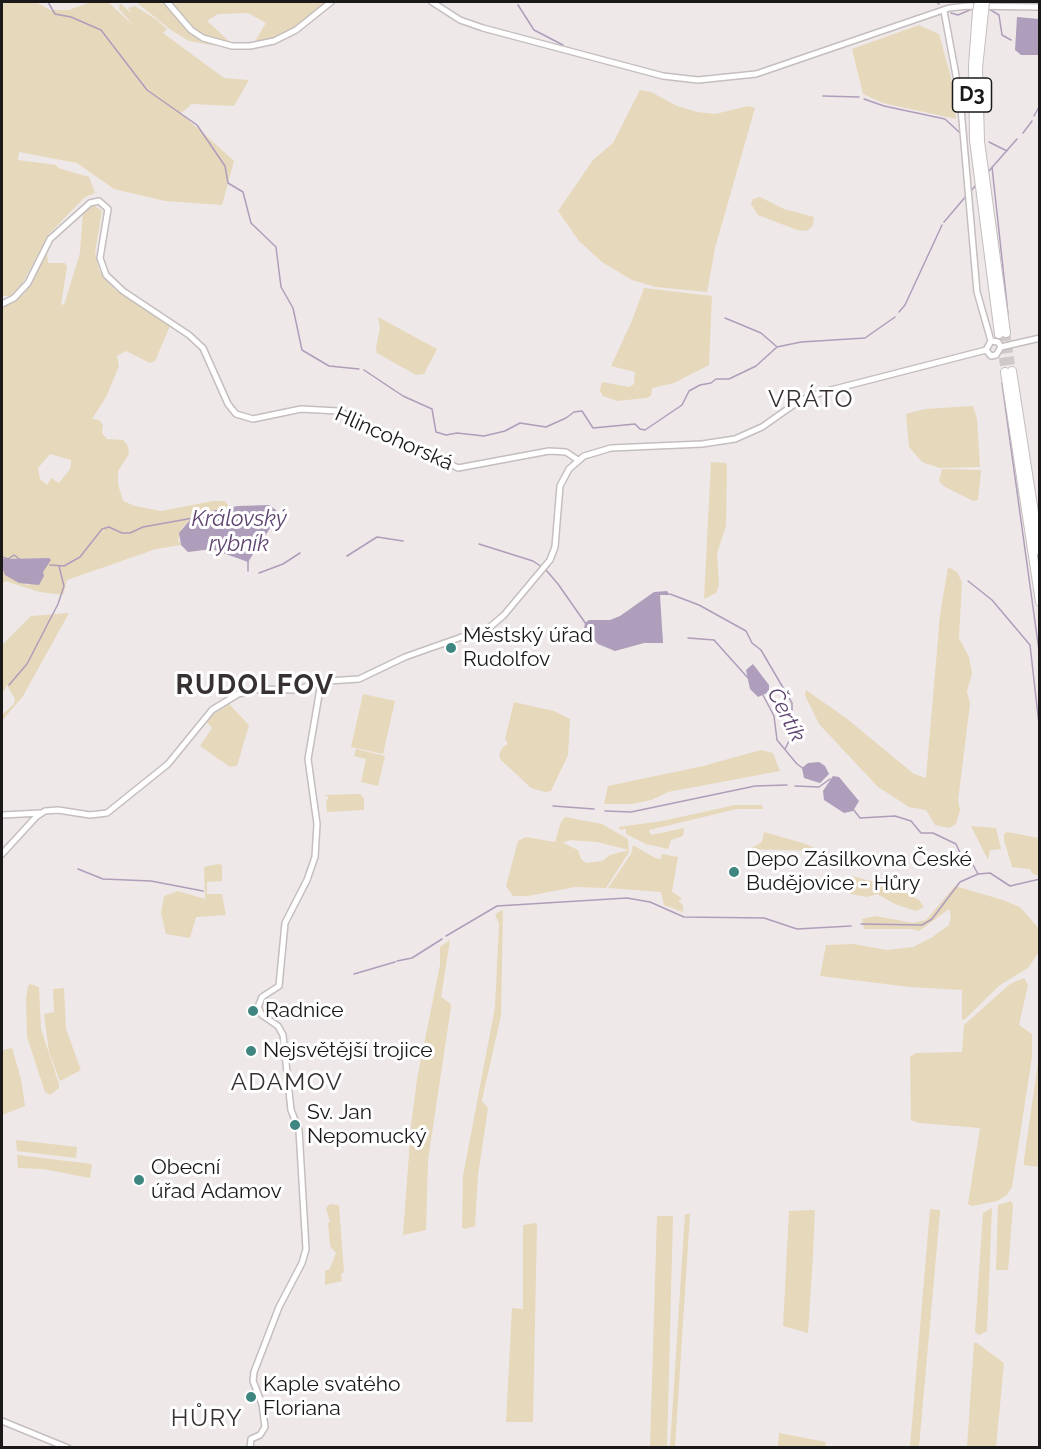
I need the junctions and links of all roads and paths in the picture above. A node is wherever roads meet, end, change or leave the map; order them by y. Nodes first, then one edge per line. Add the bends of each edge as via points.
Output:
1 (167, 2) edge
2 (331, 2) edge
3 (432, 2) edge
4 (979, 2) edge
5 (985, 2) edge
6 (1040, 7) edge
7 (944, 11) junction
8 (980, 11) junction
9 (2, 304) edge
10 (1003, 334) tunnel mouth
11 (1040, 338) edge
12 (991, 341) junction
13 (1001, 347) junction
14 (986, 350) junction
15 (578, 460) junction
16 (1040, 551) edge
17 (1040, 602) edge
18 (321, 683) junction
19 (41, 813) junction
20 (2, 815) edge
21 (2, 854) edge
22 (2, 1421) edge
23 (69, 1448) edge
24 (250, 1448) edge

1 - 2 street via 191,30 203,38 232,46 274,41 296,30
3 - 7 street via 460,20 682,80 732,79 756,74 934,11
4 - 8 highway, D3, bridge
5 - 8 highway, D3, bridge
6 - 7 street via 968,6
7 - 12 street via 960,97 977,292
8 - 10 highway, D3 via 972,104
9 - 15 street, Hlincohorská via 28,284 50,239 90,202 99,201 108,209 100,258 106,275 203,348 236,414 254,419 313,408 338,411 387,438 458,468 549,451 566,452
11 - 13 street
12 - 13 street
12 - 14 street
13 - 14 street via 991,356
14 - 15 street via 823,392 799,401 762,427 735,439 611,448
15 - 18 street via 566,472 558,490 555,547 544,568 490,627 405,657 364,678
16 - 17 highway via 1009,372
18 - 19 street via 294,690 251,690 222,704 202,721 168,764 106,813
18 - 24 street via 308,759 317,824 315,857 308,880 285,923 279,986 262,997 258,1007 283,1035 291,1110 299,1130 306,1249 254,1372 265,1427 260,1435 250,1439
19 - 20 street
19 - 21 street
22 - 23 street

